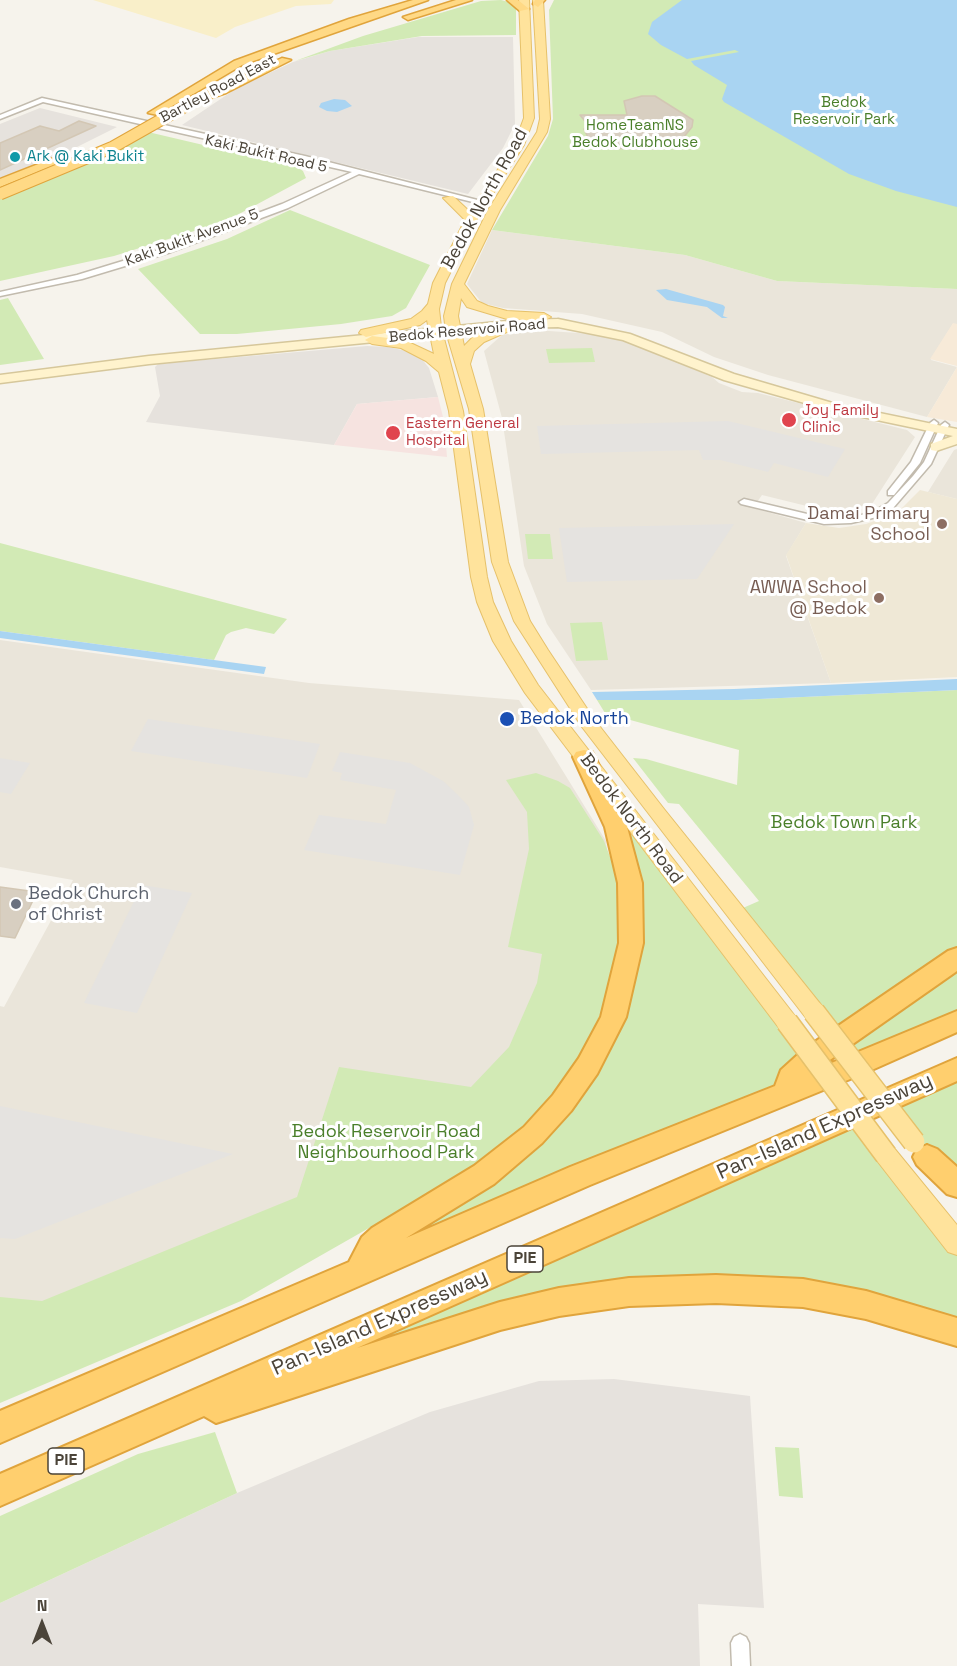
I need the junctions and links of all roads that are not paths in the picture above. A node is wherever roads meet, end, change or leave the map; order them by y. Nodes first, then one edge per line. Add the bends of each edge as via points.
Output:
1 (406, 0) edge
2 (423, 0) edge
3 (443, 0) edge
4 (467, 0) edge
5 (512, 0) edge
6 (539, 1) edge
7 (524, 5) edge
8 (393, 21) dead end
9 (300, 54) dead end
10 (238, 63) junction
11 (196, 100) junction
12 (544, 106) junction
13 (529, 112) junction
14 (0, 119) edge
15 (350, 172) junction
16 (0, 183) edge
17 (0, 194) edge
18 (449, 198) junction
19 (479, 204) junction
20 (496, 208) junction
21 (471, 219) junction
22 (112, 267) junction
23 (458, 284) junction
24 (0, 288) edge
25 (0, 294) edge
26 (433, 306) junction
27 (544, 317) junction
28 (518, 324) junction
29 (452, 328) junction
30 (434, 330) junction
31 (366, 337) junction
32 (454, 367) junction
33 (0, 372) edge
34 (0, 378) edge
35 (905, 423) junction
36 (945, 428) edge
37 (957, 439) edge
38 (931, 446) junction
39 (584, 757) junction
40 (957, 958) edge
41 (957, 1020) edge
42 (957, 1069) edge
43 (957, 1075) edge
44 (919, 1086) junction
45 (787, 1091) junction
46 (921, 1150) junction
47 (957, 1185) edge
48 (957, 1194) edge
49 (957, 1244) edge
50 (359, 1272) junction
51 (957, 1332) edge
52 (0, 1427) edge
53 (132, 1432) junction
54 (0, 1490) edge
55 (740, 1643) dead end
56 (741, 1666) edge

1 - 10 highway via 267,46
2 - 10 highway, Bartley Road East
3 - 11 highway, Bartley Road East via 311,42
4 - 8 highway
5 - 7 highway
6 - 12 main road, Bedok North Road
7 - 13 main road, Bedok North Road
9 - 11 highway
10 - 16 highway, Bartley Road East via 108,138
11 - 17 highway, Bartley Road East, bridge via 102,152
12 - 13 main road
12 - 20 main road, Bedok North Road via 545,118 536,146
13 - 19 main road, Bedok North Road via 519,145
14 - 15 street, Kaki Bukit Road 5 via 42,102
15 - 18 street, Kaki Bukit Road 5
15 - 19 street, Kaki Bukit Road 5
15 - 22 street, Kaki Bukit Avenue 5 via 285,206
18 - 19 street, Kaki Bukit Road 5
18 - 21 main road
19 - 20 street, Kaki Bukit Road 5
19 - 21 main road, Bedok North Road
20 - 23 main road, Bedok North Road
21 - 26 main road, Bedok North Road via 439,283
22 - 24 street, Kaki Bukit Avenue 5
22 - 25 street, Kaki Bukit Avenue 5
23 - 27 main road via 472,304 483,309
23 - 29 main road, Bedok North Road
26 - 30 main road, Bedok North Road
26 - 31 main road via 415,322
27 - 29 main road, Bedok Reservoir Road
27 - 36 main road, Bedok Reservoir Road via 576,319 625,330 745,375
28 - 29 main road, Bedok Reservoir Road
28 - 32 main road via 479,339
28 - 35 main road, Bedok Reservoir Road via 565,324 612,333 740,380
29 - 30 main road, Bedok Reservoir Road
29 - 32 main road, Bedok North Road
30 - 31 main road, Bedok Reservoir Road
30 - 32 main road, Bedok North Road
31 - 32 main road via 404,344
31 - 33 main road, Bedok Reservoir Road via 144,354
31 - 34 main road, Bedok Reservoir Road
32 - 39 main road, Bedok North Road via 456,411 485,602 521,673
32 - 46 main road, Bedok North Road, bridge via 476,410 496,548 522,621 629,778
35 - 36 main road, Bedok Reservoir Road
35 - 38 main road
36 - 38 street
37 - 38 main road
38 - 38 street via 926,466 891,505 874,514 826,521 771,509 746,499 817,515 863,512 897,488
39 - 49 main road, Bedok North Road, bridge
39 - 50 highway via 616,827 632,893 631,943 613,1017 588,1066 533,1136 484,1175 382,1237 372,1246
40 - 45 highway via 812,1058 790,1078
41 - 45 highway
42 - 44 highway, Pan-Island Expressway / PIE
43 - 44 highway
44 - 53 highway, Pan-Island Expressway / PIE
45 - 50 highway
46 - 47 highway
46 - 48 main road, Bedok North Road
50 - 52 highway
51 - 53 highway via 866,1305 803,1293 716,1288 629,1292 559,1302 481,1322 234,1403
53 - 54 highway, Pan-Island Expressway / PIE
55 - 56 street

